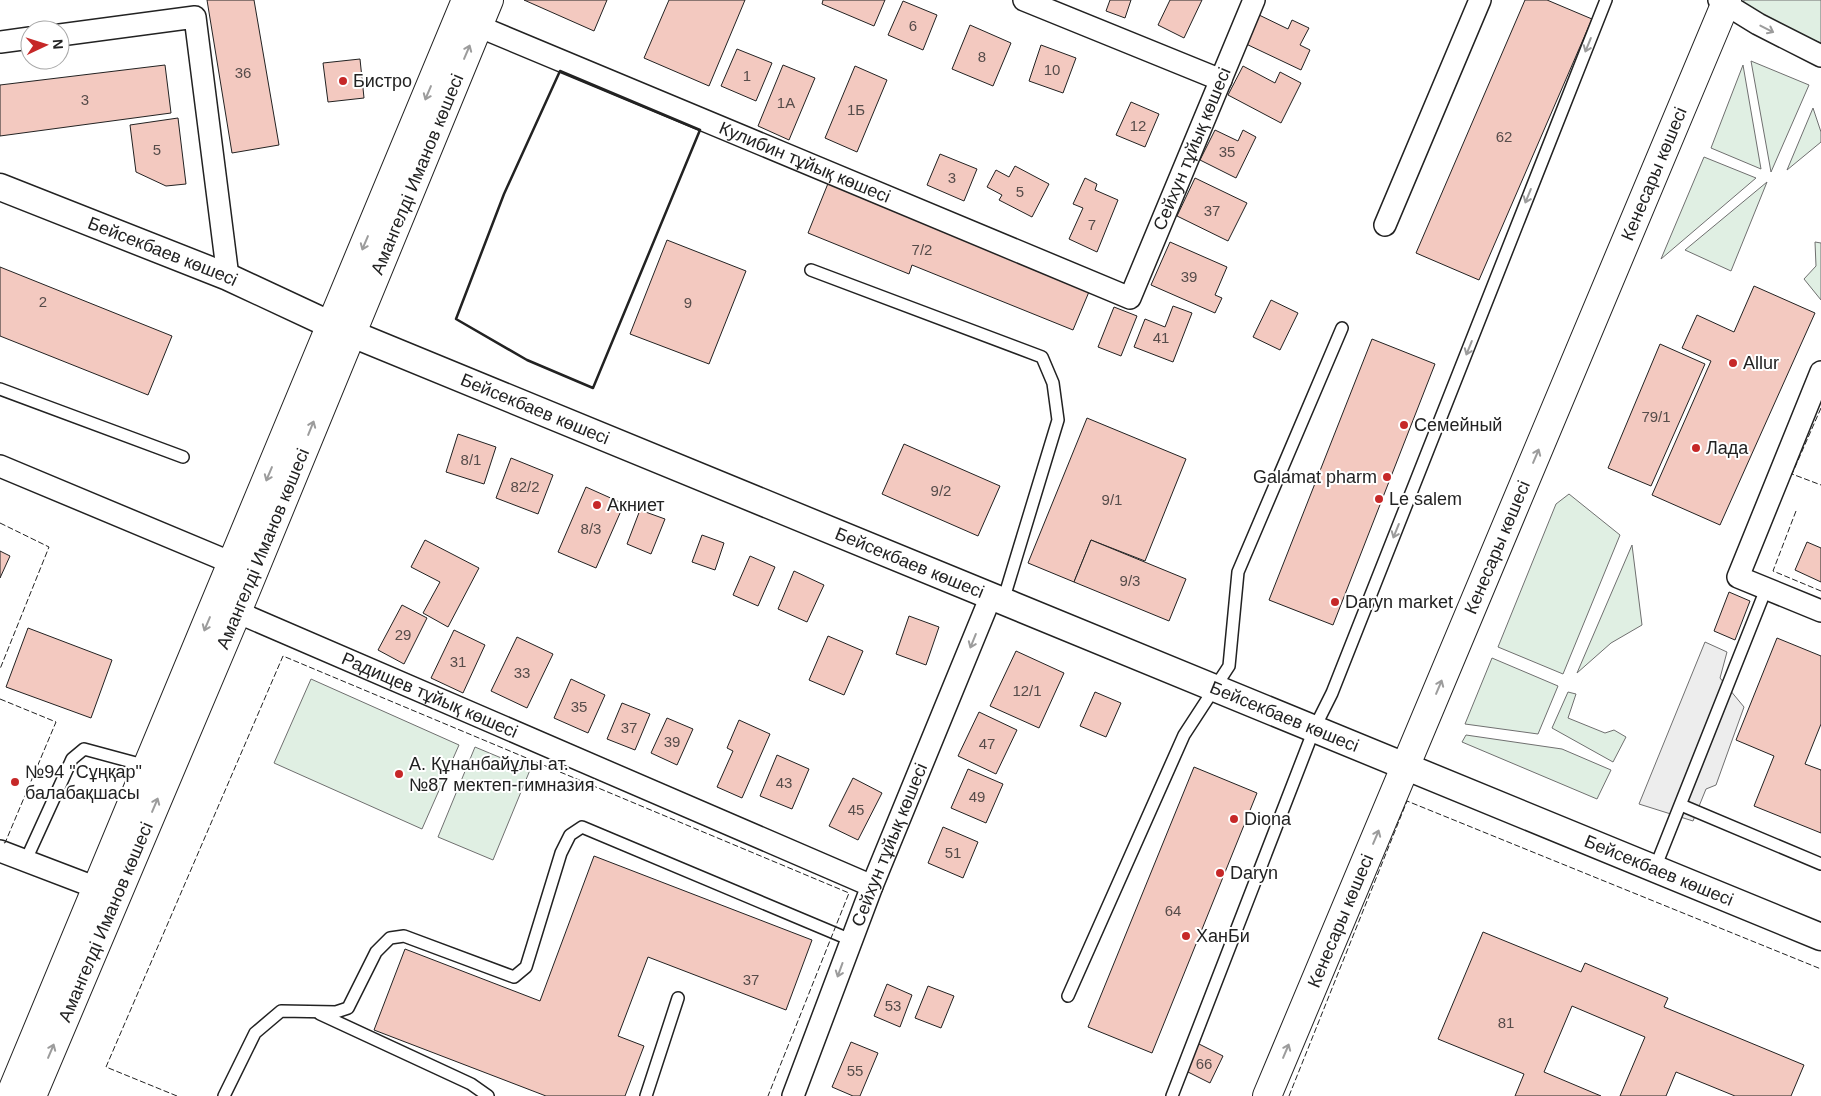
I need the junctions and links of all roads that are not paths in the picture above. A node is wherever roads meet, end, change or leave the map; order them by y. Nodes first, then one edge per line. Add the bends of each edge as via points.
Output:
1 (466, 0) edge
2 (489, 0) edge
3 (1024, 0) edge
4 (1254, 0) edge
5 (1480, 0) edge
6 (1606, 0) edge
7 (1724, 1) edge
8 (193, 8) edge
9 (478, 26) junction
10 (70, 32) edge
11 (20, 39) edge
12 (0, 42) edge
13 (1821, 56) edge
14 (1221, 80) junction
15 (0, 187) edge
16 (1385, 226) dead end
17 (811, 270) dead end
18 (228, 277) junction
19 (1130, 298) joint
20 (1342, 328) dead end
21 (341, 329) junction
22 (1821, 372) edge
23 (0, 389) edge
24 (183, 457) dead end
25 (0, 466) edge
26 (232, 563) junction
27 (1766, 589) junction
28 (997, 598) junction
29 (1821, 611) edge
30 (237, 612) junction
31 (1216, 687) junction
32 (1315, 727) junction
33 (148, 766) junction
34 (1406, 766) junction
35 (1681, 805) junction
36 (0, 851) edge
37 (25, 862) junction
38 (1821, 864) edge
39 (1654, 868) junction
40 (872, 886) junction
41 (97, 888) junction
42 (1821, 937) edge
43 (851, 940) junction
44 (1068, 996) dead end
45 (678, 998) dead end
46 (315, 1011) junction
47 (10, 1096) edge
48 (32, 1096) edge
49 (224, 1096) edge
50 (488, 1096) edge
51 (646, 1096) edge
52 (793, 1096) edge
53 (1172, 1096) edge
54 (1267, 1096) edge

1 -> 21 main road, Амангелді Иманов көшесі
2 - 9 main road, Амангелді Иманов көшесі
3 - 14 street
4 - 14 street, Сейхун тұйық көшесі
5 - 16 street
6 -> 32 lane via 1332,692
7 -> 13 street via 1758,24
34 -> 7 main road, Кенесары көшесі
8 - 10 street
8 - 18 street
9 - 19 street, Кулибин тұйық көшесі
21 -> 9 main road, Амангелді Иманов көшесі
11 - 12 street
14 - 19 street, Сейхун тұйық көшесі
15 - 18 street, Бейсекбаев көшесі
17 - 28 lane via 1042,357 1052,383 1058,420
18 - 21 street, Бейсекбаев көшесі
20 - 31 lane via 1238,572 1232,654 1229,666
21 -> 26 main road, Амангелді Иманов көшесі
21 - 28 street, Бейсекбаев көшесі
30 -> 21 main road, Амангелді Иманов көшесі
22 - 27 street via 1738,576
23 - 24 lane
25 - 26 street
26 -> 33 main road, Амангелді Иманов көшесі
27 - 29 street
27 - 35 lane
28 - 31 street, Бейсекбаев көшесі
28 -> 40 street, Сейхун тұйық көшесі
30 - 40 street, Радищев тұйық көшесі
48 -> 30 main road, Амангелді Иманов көшесі
31 - 32 street, Бейсекбаев көшесі
31 - 44 lane via 1184,735
32 - 34 street, Бейсекбаев көшесі
32 - 53 lane
33 - 37 lane via 84,749 72,759
33 - 41 main road, Амангелді Иманов көшесі
34 - 39 street, Бейсекбаев көшесі
54 -> 34 main road, Кенесары көшесі
35 - 38 lane
35 - 39 lane
36 - 37 street
37 - 41 street
39 - 42 street, Бейсекбаев көшесі
40 - 43 street, Сейхун тұйық көшесі
41 - 47 main road, Амангелді Иманов көшесі
43 - 46 lane via 582,827 570,835 561,853 526,968 514,976 404,936 390,938 376,952 348,1008 336,1012
43 -> 52 street, Сейхун тұйық көшесі
45 - 51 lane
46 - 49 lane via 281,1011 255,1033
46 - 50 lane via 471,1084

